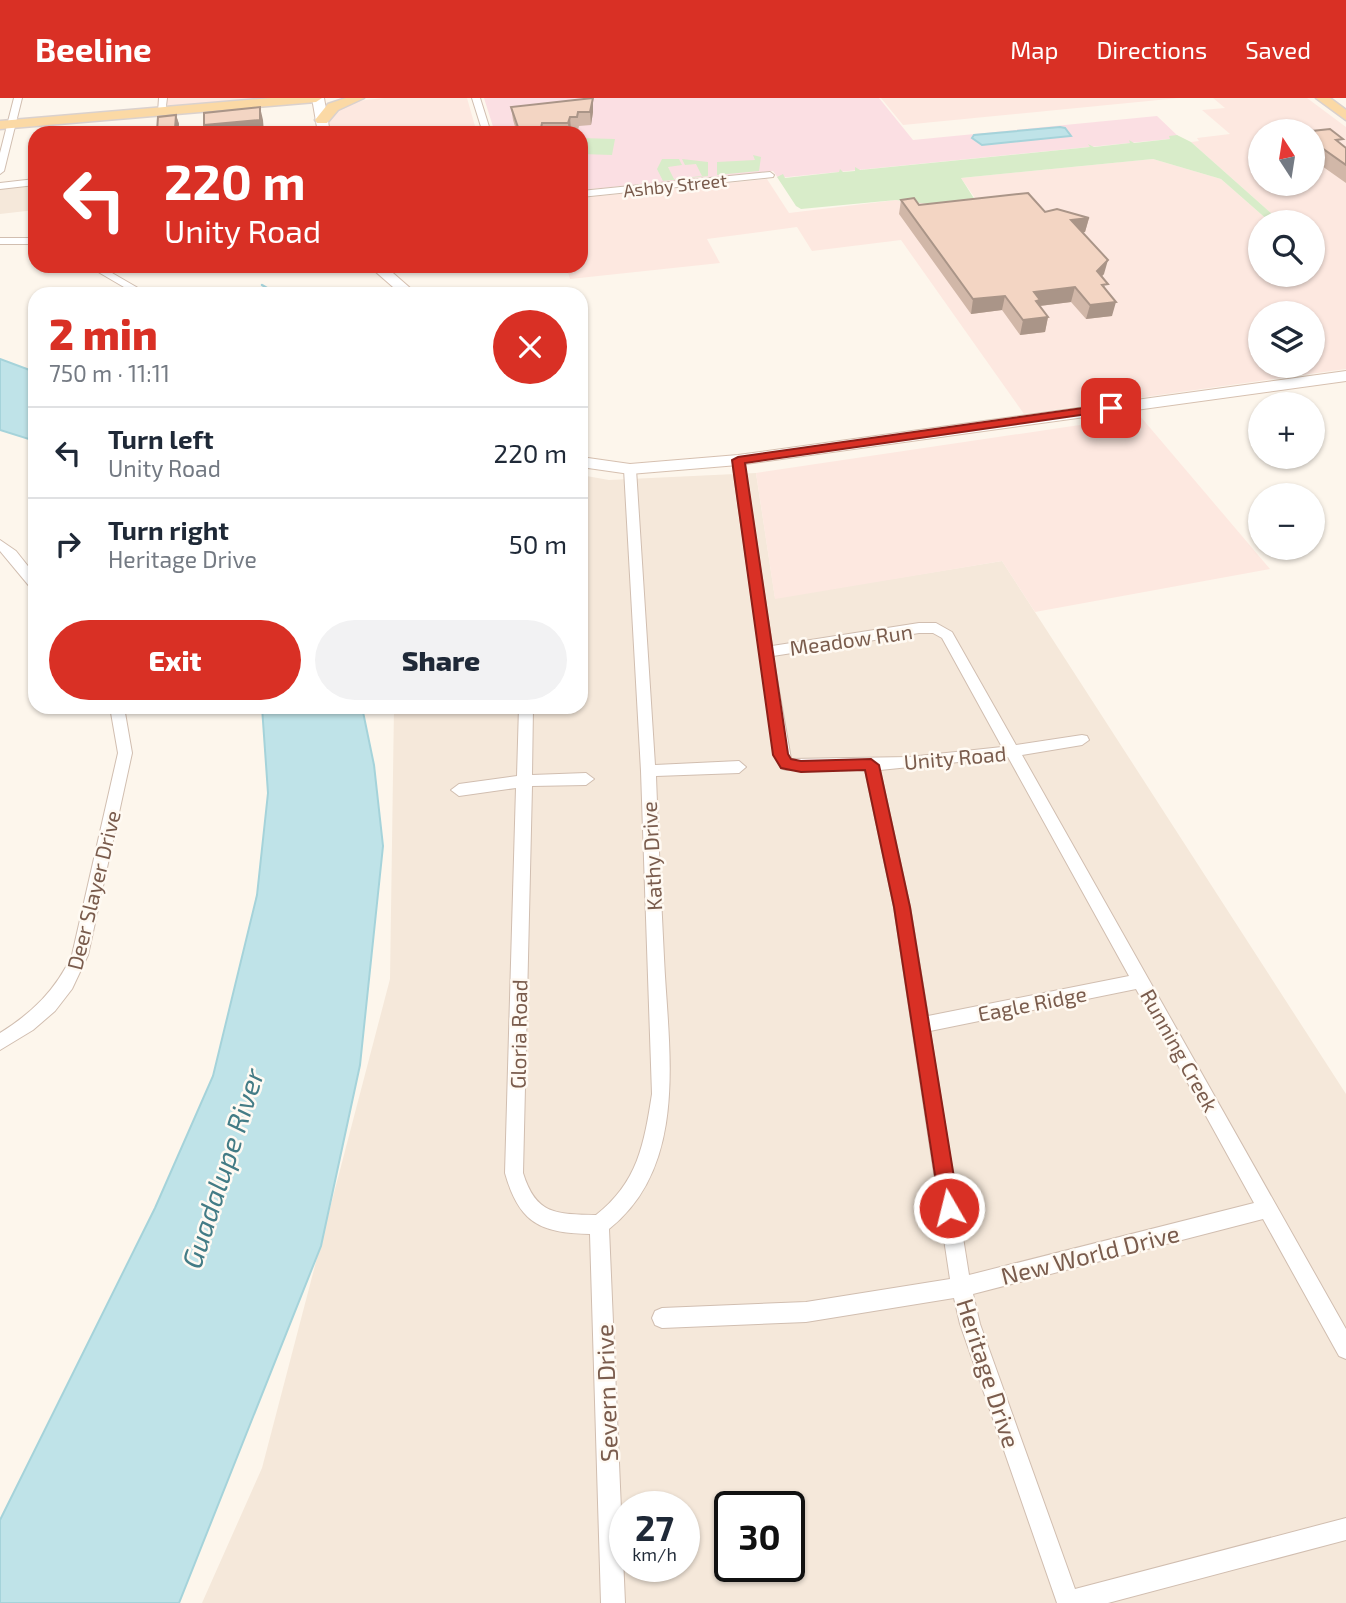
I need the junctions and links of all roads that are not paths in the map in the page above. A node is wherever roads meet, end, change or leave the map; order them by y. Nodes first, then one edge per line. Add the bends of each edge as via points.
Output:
1 (18, 98) edge
2 (279, 98) edge
3 (317, 98) edge
4 (358, 98) edge
5 (476, 98) edge
6 (1322, 98) edge
7 (261, 103) junction
8 (162, 105) edge
9 (1346, 116) edge
10 (6, 125) edge
11 (323, 126) edge
12 (485, 126) edge
13 (0, 171) edge
14 (770, 175) dead end
15 (28, 183) edge
16 (0, 186) edge
17 (588, 193) edge
18 (0, 241) edge
19 (28, 241) edge
20 (106, 273) edge
21 (384, 273) edge
22 (132, 287) edge
23 (402, 287) edge
24 (1346, 376) edge
25 (738, 460) junction
26 (588, 463) edge
27 (630, 469) junction
28 (0, 544) edge
29 (28, 575) edge
30 (936, 628) joint
31 (766, 652) junction
32 (118, 714) edge
33 (526, 714) edge
34 (1082, 740) dead end
35 (1013, 752) junction
36 (871, 765) junction
37 (739, 767) dead end
38 (648, 771) junction
39 (586, 779) dead end
40 (524, 781) junction
41 (460, 790) dead end
42 (1142, 981) junction
43 (922, 1025) junction
44 (0, 1042) edge
45 (1267, 1209) junction
46 (599, 1225) junction
47 (961, 1287) junction
48 (662, 1318) dead end
49 (1346, 1349) edge
50 (1346, 1529) edge
51 (1068, 1602) edge
52 (613, 1603) edge

1 - 10 street
2 - 7 main road
3 - 7 main road
3 - 11 main road
4 - 11 main road via 333,107
5 - 12 street
6 - 9 main road
7 - 8 main road
8 - 10 main road
10 - 13 street
14 - 17 street, Ashby Street
15 - 16 street
18 - 19 street
20 - 22 street
21 - 23 main road
24 - 25 main road
25 - 27 main road
25 - 31 street
26 - 27 main road
27 - 38 street, Kathy Drive
28 - 29 street
30 - 31 street, Meadow Run
30 - 35 street, Running Creek via 958,652
31 - 36 street, Unity Road via 786,764
32 - 44 street, Deer Slayer Drive via 125,753 80,955 70,981 51,1005
33 - 40 street, Gloria Road
34 - 35 street, Unity Road
35 - 36 street, Unity Road
35 - 42 street, Running Creek
36 - 43 street, Heritage Drive
37 - 38 street
38 - 46 street, Kathy Drive via 661,1094 641,1176 624,1203
39 - 40 street
40 - 41 street
40 - 46 street, Gloria Road via 514,1173 519,1197 532,1213 562,1224
42 - 43 street, Eagle Ridge
42 - 45 street, Running Creek
43 - 47 street, Heritage Drive
45 - 47 street, New World Drive
45 - 49 street, Running Creek
46 - 52 street, Severn Drive
47 - 48 street, New World Drive via 806,1312
47 - 51 street, Heritage Drive
50 - 51 street

